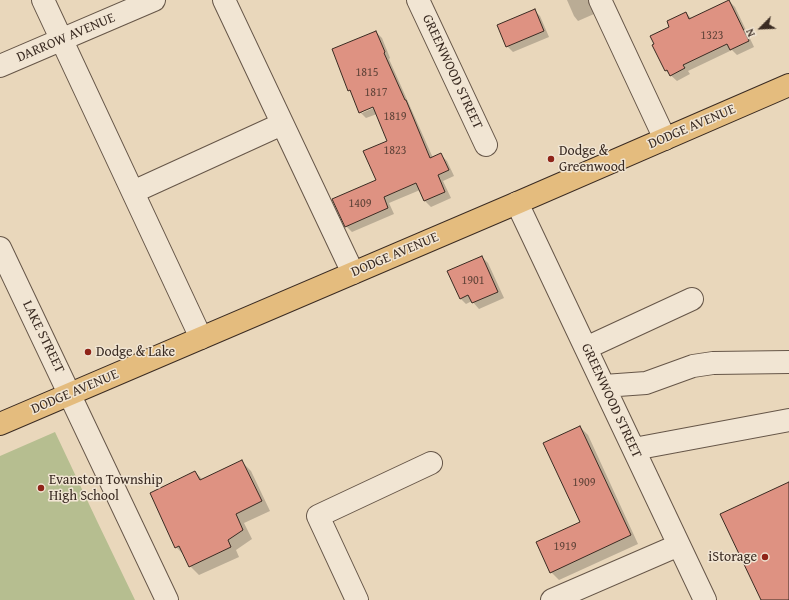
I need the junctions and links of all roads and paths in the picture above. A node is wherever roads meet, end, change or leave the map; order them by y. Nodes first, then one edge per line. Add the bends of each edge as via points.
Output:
1 (44, 0) edge
2 (154, 0) edge
3 (224, 0) edge
4 (418, 0) edge
5 (600, 0) edge
6 (62, 39) junction
7 (0, 66) edge
8 (788, 88) edge
9 (282, 124) junction
10 (665, 139) junction
11 (486, 145) dead end
12 (133, 192) junction
13 (517, 203) junction
14 (0, 248) edge
15 (352, 273) junction
16 (692, 298) dead end
17 (201, 338) junction
18 (586, 348) junction
19 (789, 362) edge
20 (604, 386) junction
21 (70, 394) junction
22 (789, 420) edge
23 (0, 424) edge
24 (634, 450) junction
25 (431, 463) dead end
26 (679, 545) junction
27 (167, 600) edge
28 (357, 600) edge
29 (552, 600) edge
30 (705, 600) edge

1 - 6 street
2 - 6 street, DARROW AVENUE
3 - 9 street
4 - 11 street, GREENWOOD STREET
5 - 10 street
6 - 7 street, DARROW AVENUE
6 - 12 street
8 - 10 main road, DODGE AVENUE
9 - 12 street
9 - 15 street
10 - 13 main road, DODGE AVENUE
12 - 17 street
13 - 15 main road, DODGE AVENUE
13 - 18 street, GREENWOOD STREET
14 - 21 street, LAKE STREET
15 - 17 main road, DODGE AVENUE
16 - 18 street
17 - 21 main road, DODGE AVENUE
18 - 20 street, GREENWOOD STREET
19 - 20 street via 713,363 693,366 646,383
20 - 24 street, GREENWOOD STREET
21 - 23 main road, DODGE AVENUE
21 - 27 street, LAKE STREET
22 - 24 street
24 - 26 street, GREENWOOD STREET
25 - 28 street via 318,516
26 - 29 street
26 - 30 street, GREENWOOD STREET

